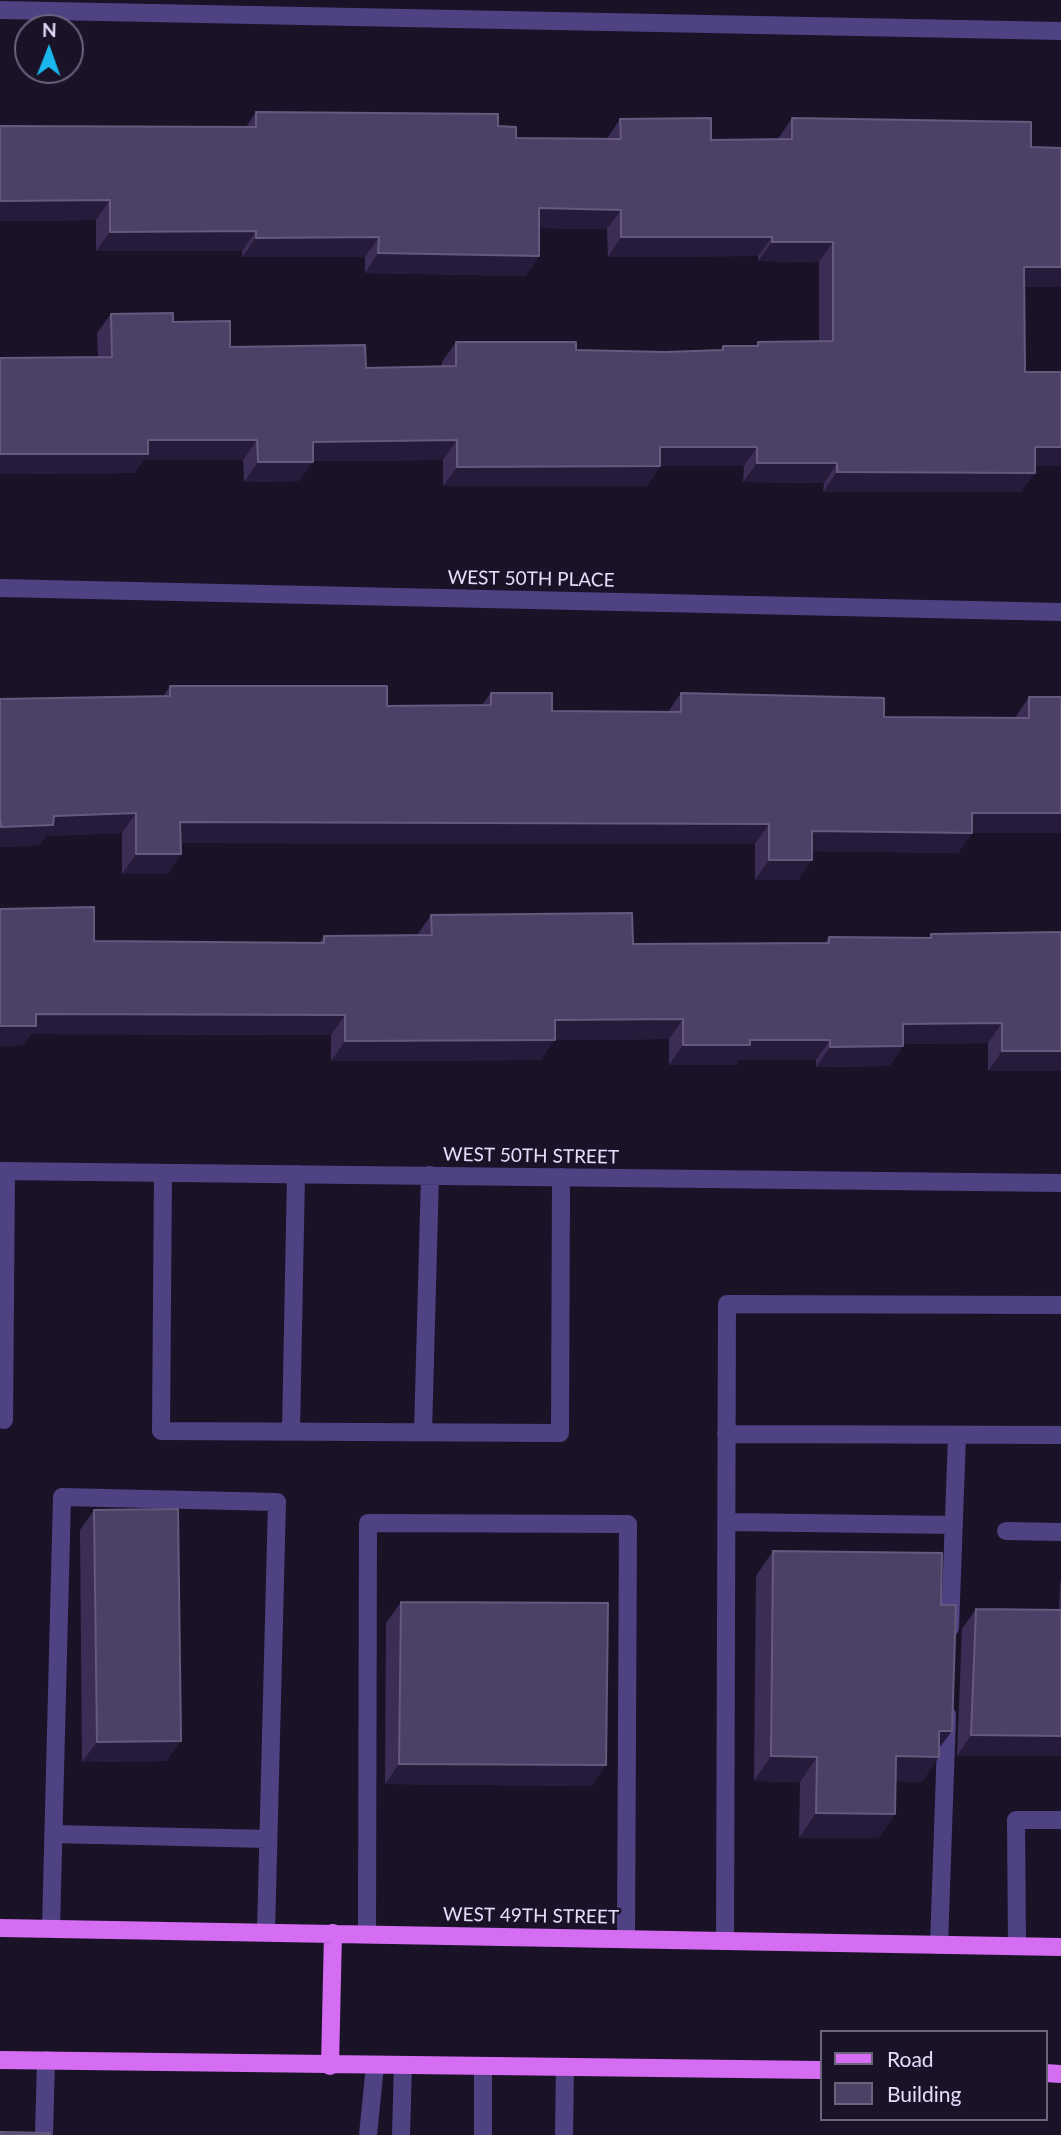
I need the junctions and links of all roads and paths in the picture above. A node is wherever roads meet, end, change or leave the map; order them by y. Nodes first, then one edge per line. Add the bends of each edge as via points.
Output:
1 (0, 10) edge
2 (1061, 31) edge
3 (0, 587) edge
4 (1061, 612) edge
5 (3, 1171) edge
6 (163, 1172) junction
7 (296, 1174) junction
8 (430, 1175) junction
9 (561, 1177) junction
10 (1061, 1183) edge
11 (1061, 1305) edge
12 (4, 1420) dead end
13 (292, 1431) junction
14 (423, 1432) junction
15 (726, 1434) junction
16 (957, 1435) junction
17 (1061, 1436) edge
18 (726, 1522) junction
19 (954, 1525) junction
20 (1006, 1531) dead end
21 (1061, 1532) edge
22 (949, 1647) edge
23 (948, 1701) edge
24 (1061, 1820) edge
25 (53, 1834) junction
26 (268, 1839) junction
27 (0, 1927) edge
28 (51, 1928) junction
29 (266, 1932) junction
30 (333, 1933) junction
31 (367, 1934) junction
32 (626, 1938) junction
33 (725, 1941) junction
34 (939, 1945) junction
35 (1017, 1946) junction
36 (1061, 1947) edge
37 (0, 2060) edge
38 (46, 2060) junction
39 (403, 2065) junction
40 (330, 2066) junction
41 (375, 2066) junction
42 (483, 2066) junction
43 (565, 2067) junction
44 (820, 2070) edge
45 (44, 2135) edge
46 (368, 2135) edge
47 (401, 2135) edge
48 (482, 2135) edge
49 (564, 2135) edge

1 - 2 street
3 - 4 street, WEST 50TH PLACE
5 - 6 street, WEST 50TH STREET
5 - 12 street
6 - 7 street, WEST 50TH STREET
6 - 13 street via 162,1431
7 - 8 street, WEST 50TH STREET
7 - 13 street
8 - 9 street, WEST 50TH STREET
8 - 14 street
9 - 10 street, WEST 50TH STREET
9 - 14 street via 560,1433
11 - 15 street via 727,1304
13 - 14 street
15 - 16 street
15 - 18 street
16 - 17 street
16 - 19 street
18 - 19 street
18 - 33 street
19 - 22 street
20 - 21 street
23 - 34 street
24 - 35 street via 1016,1820
25 - 26 street
25 - 26 street via 62,1497 277,1502
25 - 28 street
26 - 29 street
27 - 28 main road, WEST 49TH STREET
28 - 29 main road, WEST 49TH STREET
29 - 30 main road, WEST 49TH STREET
30 - 31 main road, WEST 49TH STREET
30 - 40 main road
31 - 32 main road, WEST 49TH STREET
31 - 32 street via 369,1523 628,1524
32 - 33 main road, WEST 49TH STREET
33 - 34 main road, WEST 49TH STREET
34 - 35 main road, WEST 49TH STREET
35 - 36 main road, WEST 49TH STREET
37 - 38 main road
38 - 40 main road
38 - 45 street
39 - 41 main road
39 - 42 main road
39 - 47 street
40 - 41 main road
41 - 46 street
42 - 43 main road
42 - 48 street
43 - 44 main road
43 - 49 street

